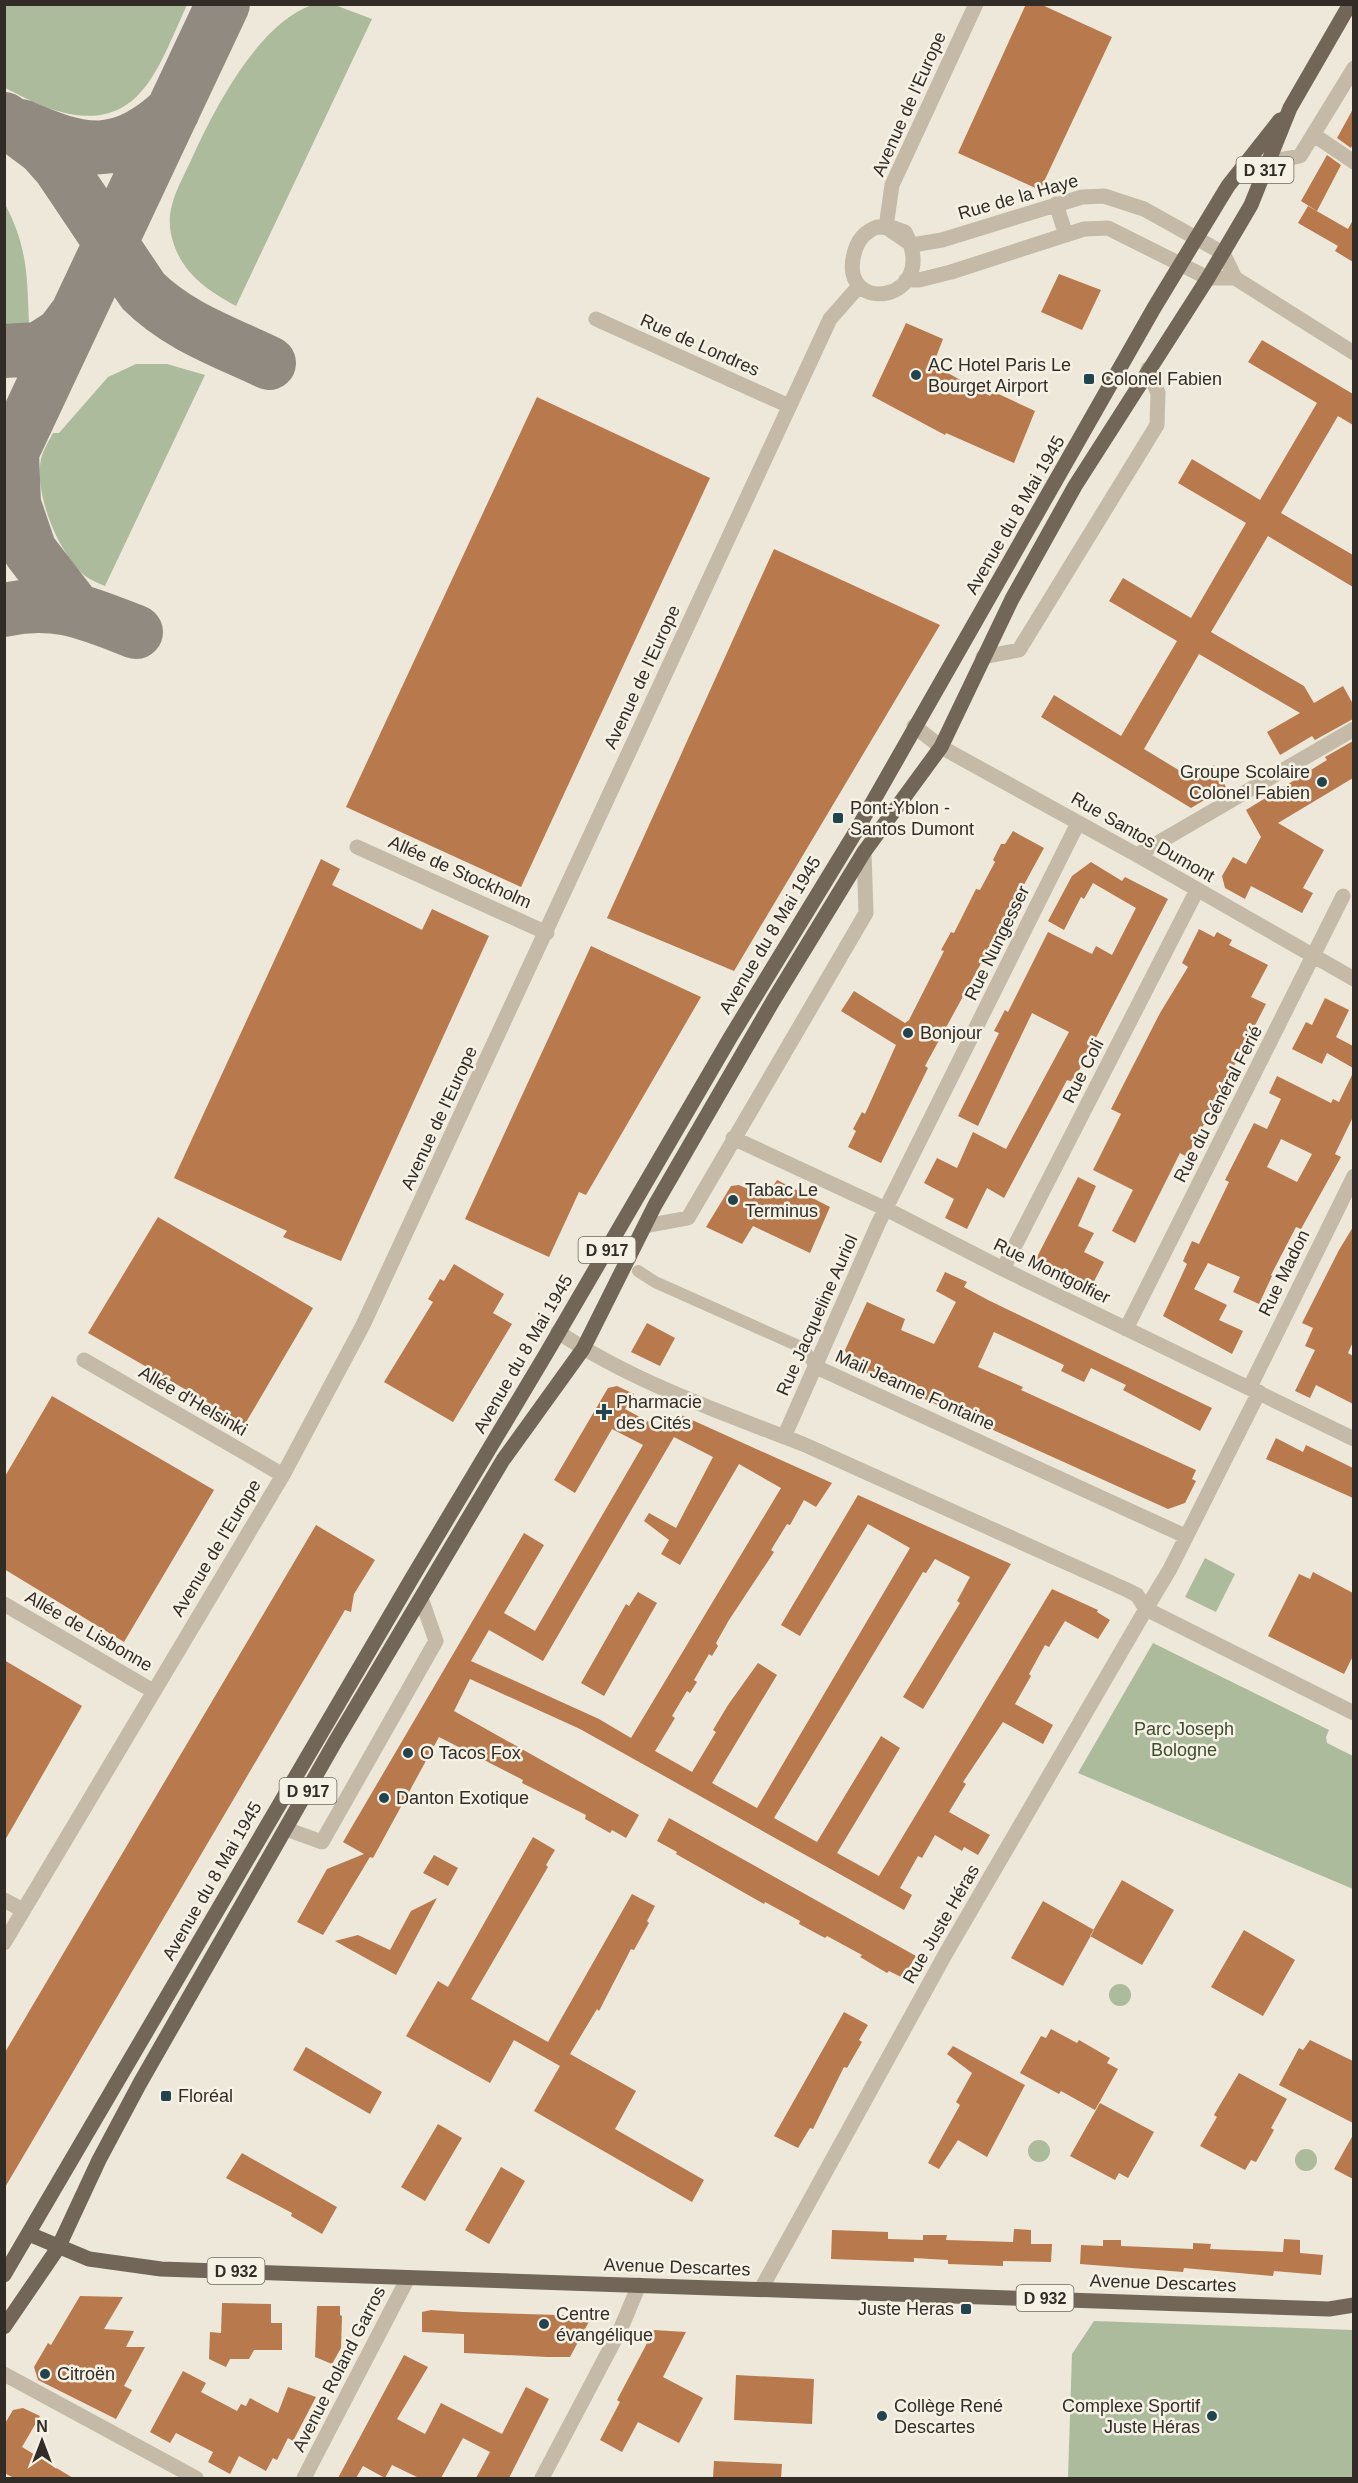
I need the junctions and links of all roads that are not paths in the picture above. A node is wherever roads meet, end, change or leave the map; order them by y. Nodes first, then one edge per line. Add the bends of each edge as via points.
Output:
1 (976, 4) edge
2 (1350, 4) edge
3 (1353, 68) edge
4 (1290, 108) junction
5 (1314, 135) junction
6 (1268, 162) junction
7 (1353, 162) edge
8 (1056, 204) junction
9 (886, 227) junction
10 (1066, 235) junction
11 (1198, 238) junction
12 (912, 245) junction
13 (1222, 253) junction
14 (1181, 263) junction
15 (1208, 278) junction
16 (1235, 278) junction
17 (906, 280) junction
18 (859, 286) junction
19 (596, 319) dead end
20 (1353, 353) edge
21 (1148, 369) junction
22 (789, 406) junction
23 (983, 657) junction
24 (914, 726) junction
25 (1353, 729) edge
26 (941, 747) junction
27 (1078, 823) junction
28 (357, 847) dead end
29 (864, 852) junction
30 (1137, 855) junction
31 (1197, 890) junction
32 (1343, 896) dead end
33 (547, 933) junction
34 (1314, 957) junction
35 (1353, 979) edge
36 (733, 1138) junction
37 (1353, 1176) edge
38 (886, 1209) junction
39 (645, 1226) junction
40 (1004, 1269) junction
41 (639, 1271) dead end
42 (1126, 1329) junction
43 (558, 1332) junction
44 (588, 1352) junction
45 (84, 1360) dead end
46 (816, 1367) junction
47 (1254, 1390) junction
48 (784, 1437) junction
49 (1353, 1439) edge
50 (283, 1475) junction
51 (1185, 1536) junction
52 (420, 1598) junction
53 (4, 1604) edge
54 (1146, 1609) junction
55 (153, 1691) junction
56 (1353, 1713) edge
57 (286, 1829) junction
58 (4, 1900) edge
59 (23, 1910) junction
60 (4, 1943) edge
61 (29, 2234) junction
62 (58, 2248) junction
63 (4, 2275) edge
64 (408, 2278) junction
65 (639, 2285) junction
66 (761, 2289) junction
67 (1353, 2305) edge
68 (1329, 2309) junction
69 (1353, 2315) edge
70 (4, 2327) edge
71 (4, 2374) edge
72 (196, 2478) edge
73 (304, 2478) edge
74 (542, 2478) edge

1 - 9 street, Avenue de l'Europe via 892,185
2 - 4 main road, D 317
3 - 5 street
4 - 6 main road, D 317
4 - 11 main road, D 317 via 1228,186
5 - 6 street via 1300,156
5 - 7 street
6 - 13 main road, D 317 via 1251,205
8 - 10 street
8 - 11 street, Rue de la Haye via 1082,197 1114,198
8 - 12 street, Rue de la Haye via 942,240
9 - 12 street
9 - 18 street via 867,231 859,240 851,264
10 - 14 street via 1108,228
10 - 17 street via 951,272
11 - 13 street, Rue de la Haye
11 - 14 main road, D 317
12 - 17 street via 911,271
13 - 15 main road, D 317
13 - 16 street
14 - 15 street
14 - 24 main road, Avenue du 8 Mai 1945 / D 917
15 - 16 street
15 - 21 main road, Avenue du 8 Mai 1945 / D 917
16 - 20 street
17 - 18 street via 903,287 887,295
18 - 22 street, Avenue de l'Europe via 830,319
19 - 22 street, Rue de Londres
21 - 23 main road, Avenue du 8 Mai 1945 / D 917 via 1075,486
21 - 23 street via 1158,393 1157,425 1019,650
22 - 33 street, Avenue de l'Europe
23 - 26 main road, Avenue du 8 Mai 1945 / D 917
24 - 26 street, Rue Santos Dumont
24 - 43 main road, Avenue du 8 Mai 1945 / D 917 via 855,833
25 - 30 street
26 - 27 street, Rue Santos Dumont
26 - 29 main road, Avenue du 8 Mai 1945 / D 917
27 - 30 street, Rue Santos Dumont
27 - 38 street, Rue Nungesser
28 - 33 street, Allée de Stockholm
29 - 36 street via 866,913
29 - 39 main road, Avenue du 8 Mai 1945 / D 917 via 773,1001
30 - 31 street, Rue Santos Dumont
31 - 34 street, Rue Santos Dumont
31 - 40 street, Rue Coli
32 - 34 street, Rue du Général Ferié
33 - 50 street, Avenue de l'Europe via 363,1325
34 - 35 street, Rue Santos Dumont
34 - 42 street, Rue du Général Ferié
36 - 38 street, Rue Montgolfier
36 - 39 street via 688,1218
37 - 47 street, Rue Madon
38 - 40 street, Rue Montgolfier
38 - 46 street, Rue Jacqueline Auriol
39 - 44 main road, Avenue du 8 Mai 1945 / D 917
40 - 42 street, Rue Montgolfier
41 - 46 street, Mail Jeanne Fontaine via 655,1282 803,1348
42 - 47 street, Rue Montgolfier
43 - 44 street
43 - 61 main road, Avenue du 8 Mai 1945 / D 917
44 - 48 street via 651,1383
44 - 52 main road, Avenue du 8 Mai 1945 / D 917 via 503,1460
45 - 50 street, Allée d'Helsinki
46 - 48 street, Rue Jacqueline Auriol
46 - 51 street, Mail Jeanne Fontaine
47 - 49 street, Rue Montgolfier
47 - 51 street, Rue Madon
48 - 54 street via 1125,1589 1137,1595
50 - 55 street, Avenue de l'Europe
51 - 54 street, Rue Juste Héras
52 - 57 main road, Avenue du 8 Mai 1945 / D 917
52 - 57 street, Avenue du 8 Mai 1945 via 436,1641 322,1842
53 - 55 street, Allée de Lisbonne
54 - 56 street
54 - 66 street, Rue Juste Héras via 941,1963
55 - 59 street, Avenue de l'Europe
57 - 62 main road, Avenue du 8 Mai 1945 / D 917 via 140,2083
58 - 59 street
59 - 60 street, Avenue de l'Europe
61 - 62 main road, Avenue Descartes / D 932
61 - 63 main road, Avenue du 8 Mai 1945
62 - 64 main road, Avenue Descartes / D 932 via 89,2259 161,2269
62 - 70 main road, Avenue du 8 Mai 1945
64 - 65 main road, Avenue Descartes / D 932
64 - 73 street, Avenue Roland Garros
65 - 66 main road, Avenue Descartes / D 932
65 - 74 street via 621,2328
66 - 68 main road, Avenue Descartes / D 932
67 - 68 main road, Avenue Descartes / D 932
68 - 69 main road, Avenue Descartes / D 932
71 - 72 street

